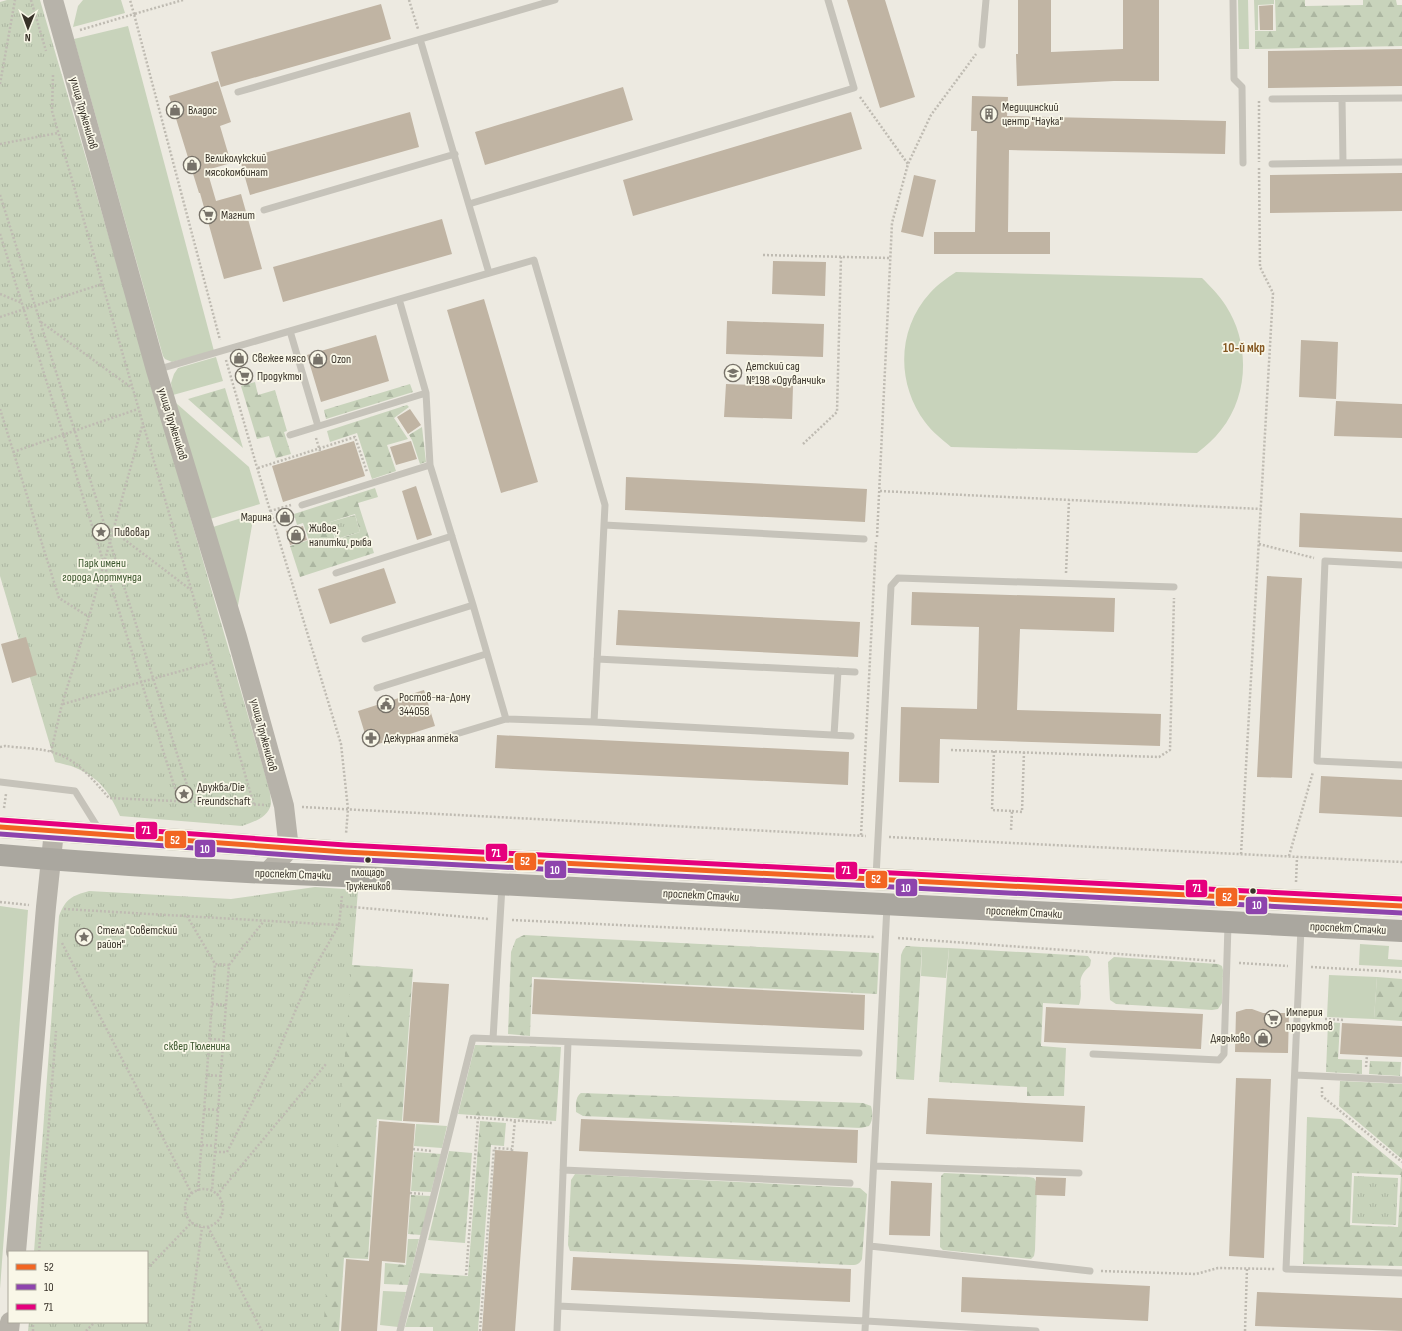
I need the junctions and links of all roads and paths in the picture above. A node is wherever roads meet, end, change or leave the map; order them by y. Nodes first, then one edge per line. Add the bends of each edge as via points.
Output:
1 (15, 0) edge
2 (31, 0) edge
3 (53, 0) edge
4 (130, 0) edge
5 (183, 0) edge
6 (409, 0) edge
7 (555, 0) edge
8 (828, 0) edge
9 (986, 0) edge
10 (1233, 0) edge
11 (134, 14) junction
12 (62, 34) junction
13 (420, 39) junction
14 (982, 45) joint
15 (47, 53) dead end
16 (51, 68) dead end
17 (0, 84) edge
18 (854, 88) junction
19 (238, 92) dead end
20 (1342, 98) junction
21 (1402, 98) edge
22 (1272, 99) joint
23 (58, 133) junction
24 (0, 144) edge
25 (455, 154) junction
26 (1402, 162) edge
27 (1243, 163) dead end
28 (1343, 163) junction
29 (908, 164) junction
30 (1272, 164) dead end
31 (0, 195) edge
32 (469, 204) junction
33 (264, 210) dead end
34 (0, 234) edge
35 (763, 255) dead end
36 (841, 257) junction
37 (890, 258) junction
38 (489, 273) junction
39 (102, 284) junction
40 (0, 294) edge
41 (399, 299) junction
42 (22, 303) junction
43 (35, 306) junction
44 (24, 309) junction
45 (0, 317) edge
46 (40, 322) junction
47 (290, 331) junction
48 (223, 350) junction
49 (156, 370) junction
50 (132, 388) junction
51 (426, 393) junction
52 (0, 409) edge
53 (138, 409) junction
54 (143, 423) junction
55 (318, 426) junction
56 (74, 431) junction
57 (63, 434) junction
58 (290, 435) dead end
59 (803, 444) dead end
60 (14, 452) junction
61 (430, 465) junction
62 (258, 468) junction
63 (371, 484) junction
64 (880, 491) junction
65 (1069, 500) junction
66 (302, 505) joint
67 (1261, 509) junction
68 (270, 511) junction
69 (104, 524) junction
70 (604, 525) junction
71 (93, 528) junction
72 (113, 531) junction
73 (452, 536) junction
74 (864, 539) dead end
75 (109, 541) junction
76 (1259, 544) junction
77 (1325, 561) junction
78 (104, 562) junction
79 (1402, 565) edge
80 (336, 572) dead end
81 (1065, 584) junction
82 (1174, 587) joint
83 (191, 590) junction
84 (473, 605) junction
85 (89, 617) junction
86 (365, 639) dead end
87 (486, 654) junction
88 (597, 660) junction
89 (213, 662) junction
90 (838, 671) junction
91 (855, 672) dead end
92 (153, 679) junction
93 (142, 682) junction
94 (377, 688) dead end
95 (62, 704) junction
96 (506, 719) junction
97 (594, 722) junction
98 (834, 735) junction
99 (851, 736) dead end
100 (443, 738) dead end
101 (0, 747) edge
102 (951, 750) dead end
103 (994, 751) junction
104 (51, 752) junction
105 (1024, 752) junction
106 (1317, 761) junction
107 (1402, 765) edge
108 (0, 782) edge
109 (179, 800) junction
110 (192, 801) junction
111 (254, 805) junction
112 (284, 806) junction
113 (348, 809) junction
114 (1012, 811) junction
115 (0, 827) edge
116 (1011, 830) dead end
117 (54, 831) junction
118 (102, 834) junction
119 (861, 835) junction
120 (878, 836) junction
121 (289, 849) junction
122 (345, 852) junction
123 (1241, 854) junction
124 (0, 855) edge
125 (1289, 856) junction
126 (51, 860) junction
127 (1402, 862) edge
128 (267, 873) junction
129 (343, 876) junction
130 (876, 880) junction
131 (502, 885) junction
132 (1200, 896) junction
133 (0, 902) edge
134 (887, 905) junction
135 (340, 906) junction
136 (1402, 906) edge
137 (46, 907) junction
138 (65, 909) junction
139 (65, 916) dead end
140 (187, 916) junction
141 (500, 920) junction
142 (264, 921) junction
143 (1198, 921) junction
144 (1228, 922) junction
145 (339, 925) junction
146 (1302, 926) junction
147 (1402, 931) edge
148 (63, 936) dead end
149 (885, 937) junction
150 (62, 942) junction
151 (62, 950) dead end
152 (1227, 962) junction
153 (215, 964) junction
154 (229, 965) junction
155 (1300, 967) junction
156 (1402, 972) edge
157 (212, 1004) junction
158 (226, 1005) junction
159 (1324, 1020) dead end
160 (1345, 1020) dead end
161 (56, 1030) dead end
162 (210, 1039) junction
163 (493, 1039) junction
164 (223, 1040) junction
165 (568, 1042) junction
166 (859, 1053) dead end
167 (1093, 1054) dead end
168 (326, 1064) dead end
169 (207, 1075) junction
170 (1295, 1075) junction
171 (220, 1076) junction
172 (1322, 1076) junction
173 (1402, 1080) edge
174 (204, 1109) junction
175 (218, 1110) junction
176 (453, 1116) junction
177 (478, 1118) junction
178 (514, 1120) junction
179 (565, 1124) junction
180 (202, 1145) junction
181 (215, 1146) junction
182 (413, 1149) dead end
183 (215, 1152) junction
184 (445, 1152) junction
185 (1402, 1162) edge
186 (874, 1166) junction
187 (563, 1170) junction
188 (1080, 1173) dead end
189 (850, 1183) dead end
190 (198, 1191) junction
191 (212, 1192) junction
192 (192, 1194) junction
193 (217, 1195) junction
194 (192, 1222) junction
195 (202, 1227) junction
196 (208, 1227) junction
197 (870, 1246) junction
198 (16, 1251) edge
199 (39, 1251) edge
200 (148, 1267) edge
201 (1247, 1268) junction
202 (1286, 1269) junction
203 (1090, 1271) joint
204 (1402, 1273) edge
205 (466, 1275) dead end
206 (558, 1306) junction
207 (866, 1321) junction
208 (94, 1323) edge
209 (86, 1331) edge
210 (189, 1331) edge
211 (262, 1331) edge
212 (400, 1331) edge
213 (480, 1331) edge
214 (557, 1331) edge
215 (865, 1331) edge
216 (1036, 1331) edge
217 (1245, 1331) edge

1 - 17 path
2 - 15 path
3 - 12 main road, улица Тружеников
4 - 11 path
5 - 11 path
6 - 13 path
7 - 13 lane
8 - 18 lane
9 - 14 lane
10 - 27 lane via 1234,79 1242,88
11 - 12 path
11 - 48 path
12 - 49 main road, улица Тружеников
13 - 19 lane
13 - 25 lane
14 - 29 path via 931,115
16 - 23 path via 52,111
18 - 29 path
18 - 32 lane
20 - 21 lane
20 - 22 lane
20 - 28 lane
22 - 67 path via 1259,99 1260,267 1273,293
23 - 24 path
23 - 39 path
25 - 32 lane
25 - 33 lane
26 - 28 lane
28 - 30 lane
29 - 37 path via 892,223
31 - 43 path
32 - 38 lane
34 - 42 path
35 - 36 path
36 - 37 path
36 - 59 path via 837,412
37 - 64 path
38 - 41 lane
38 - 70 lane via 534,260 605,505
39 - 43 path
39 - 50 path
40 - 42 path
41 - 47 lane
41 - 51 lane
42 - 44 path
43 - 44 path
43 - 46 path
44 - 45 path
44 - 57 path
46 - 50 path
46 - 56 path
47 - 48 lane
47 - 55 lane
48 - 49 lane
48 - 62 path
49 - 112 main road, улица Тружеников via 237,637
50 - 53 path
51 - 55 lane
51 - 61 lane
52 - 60 path
53 - 54 path
53 - 56 path
54 - 72 path
54 - 83 path
55 - 58 lane
56 - 57 path
56 - 69 path
57 - 60 path
57 - 71 path
60 - 85 path via 59,598
61 - 63 lane
61 - 73 lane
62 - 63 path via 355,437
62 - 68 path
63 - 66 lane
64 - 65 path
64 - 119 path
65 - 67 path
65 - 81 path
66 - 68 path
67 - 76 path
68 - 113 path via 341,744
69 - 71 path
69 - 72 path
69 - 75 path
70 - 74 lane
70 - 88 lane
71 - 78 path
72 - 75 path
72 - 83 path
73 - 80 lane
73 - 84 lane
75 - 78 path
75 - 92 path
76 - 77 path
76 - 123 path
77 - 79 lane
77 - 106 lane
78 - 85 path
78 - 93 path
81 - 82 lane
81 - 120 lane via 898,578 891,586
82 - 105 path via 1170,750 1159,757
83 - 89 path
84 - 86 lane
84 - 87 lane
85 - 95 path
87 - 94 lane
87 - 96 lane
88 - 90 lane
88 - 97 lane
89 - 92 path
89 - 111 path
90 - 91 lane
90 - 98 lane
92 - 93 path
92 - 110 path
93 - 95 path
93 - 109 path
95 - 104 path
96 - 97 lane
96 - 100 lane
97 - 98 lane
98 - 99 lane
101 - 104 path
102 - 103 path
103 - 105 path
103 - 114 path via 992,810
104 - 109 path via 73,761 109,798
105 - 114 path via 1022,812
106 - 107 lane
106 - 125 path
108 - 118 lane via 75,791
109 - 110 path
110 - 111 path
111 - 112 path
112 - 113 path
112 - 121 main road, улица Тружеников
113 - 119 path
113 - 122 path
114 - 116 path
115 - 117 main road, проспект Стачки
117 - 118 main road, проспект Стачки
117 - 126 main road
118 - 121 main road, проспект Стачки
119 - 120 path
120 - 123 path
120 - 130 lane
121 - 122 main road, проспект Стачки
121 - 128 main road
122 - 130 main road, проспект Стачки
123 - 125 path
124 - 126 main road, проспект Стачки
125 - 127 path
126 - 128 main road, проспект Стачки
126 - 137 main road
128 - 129 main road, проспект Стачки
129 - 131 main road, проспект Стачки
129 - 135 path
130 - 132 main road, проспект Стачки
131 - 134 main road, проспект Стачки
131 - 141 lane
132 - 136 main road, проспект Стачки
132 - 143 main road
133 - 137 path
134 - 143 main road, проспект Стачки
134 - 149 lane
135 - 141 path
135 - 145 path
137 - 138 path
137 - 198 main road
138 - 139 path
138 - 140 path
140 - 142 path
140 - 153 path
141 - 149 path
141 - 163 lane
142 - 145 path
142 - 154 path
143 - 144 main road, проспект Стачки
144 - 146 main road, проспект Стачки
144 - 152 lane
145 - 183 path via 312,972 276,1056 227,1152
146 - 147 main road, проспект Стачки
146 - 155 lane
148 - 150 path
149 - 152 path
149 - 186 lane
150 - 151 path
150 - 192 path
152 - 155 path
152 - 167 lane via 1224,1054 1219,1060
153 - 154 path
153 - 157 path
154 - 158 path
155 - 156 path
155 - 170 lane
157 - 158 path
157 - 162 path
158 - 164 path
159 - 160 path
161 - 199 path
162 - 164 path
162 - 169 path
163 - 165 lane
163 - 176 lane via 473,1038
164 - 171 path
165 - 166 lane
165 - 179 lane
168 - 193 path
169 - 171 path
169 - 174 path
170 - 172 lane
170 - 202 lane
171 - 175 path
172 - 173 lane
172 - 185 path via 1322,1096
174 - 175 path
174 - 180 path
175 - 181 path
176 - 177 path
176 - 184 lane
177 - 178 path
177 - 205 path
178 - 179 path
178 - 213 path via 512,1150 494,1148
179 - 187 lane
180 - 181 path
180 - 190 path
181 - 183 path
182 - 184 path
183 - 191 path
184 - 212 lane
186 - 188 lane
186 - 197 lane
187 - 189 lane
187 - 206 lane
190 - 191 path
190 - 192 path
191 - 193 path
192 - 194 path via 188,1199 186,1211
193 - 196 path via 223,1207 222,1214 219,1220
194 - 195 path
194 - 200 path
195 - 196 path
195 - 210 path
196 - 211 path
197 - 203 lane
197 - 207 lane
201 - 202 path
201 - 203 path via 1218,1268 1196,1274
201 - 217 path
202 - 204 lane
206 - 207 lane
206 - 214 lane
207 - 215 lane
207 - 216 lane
208 - 209 path

